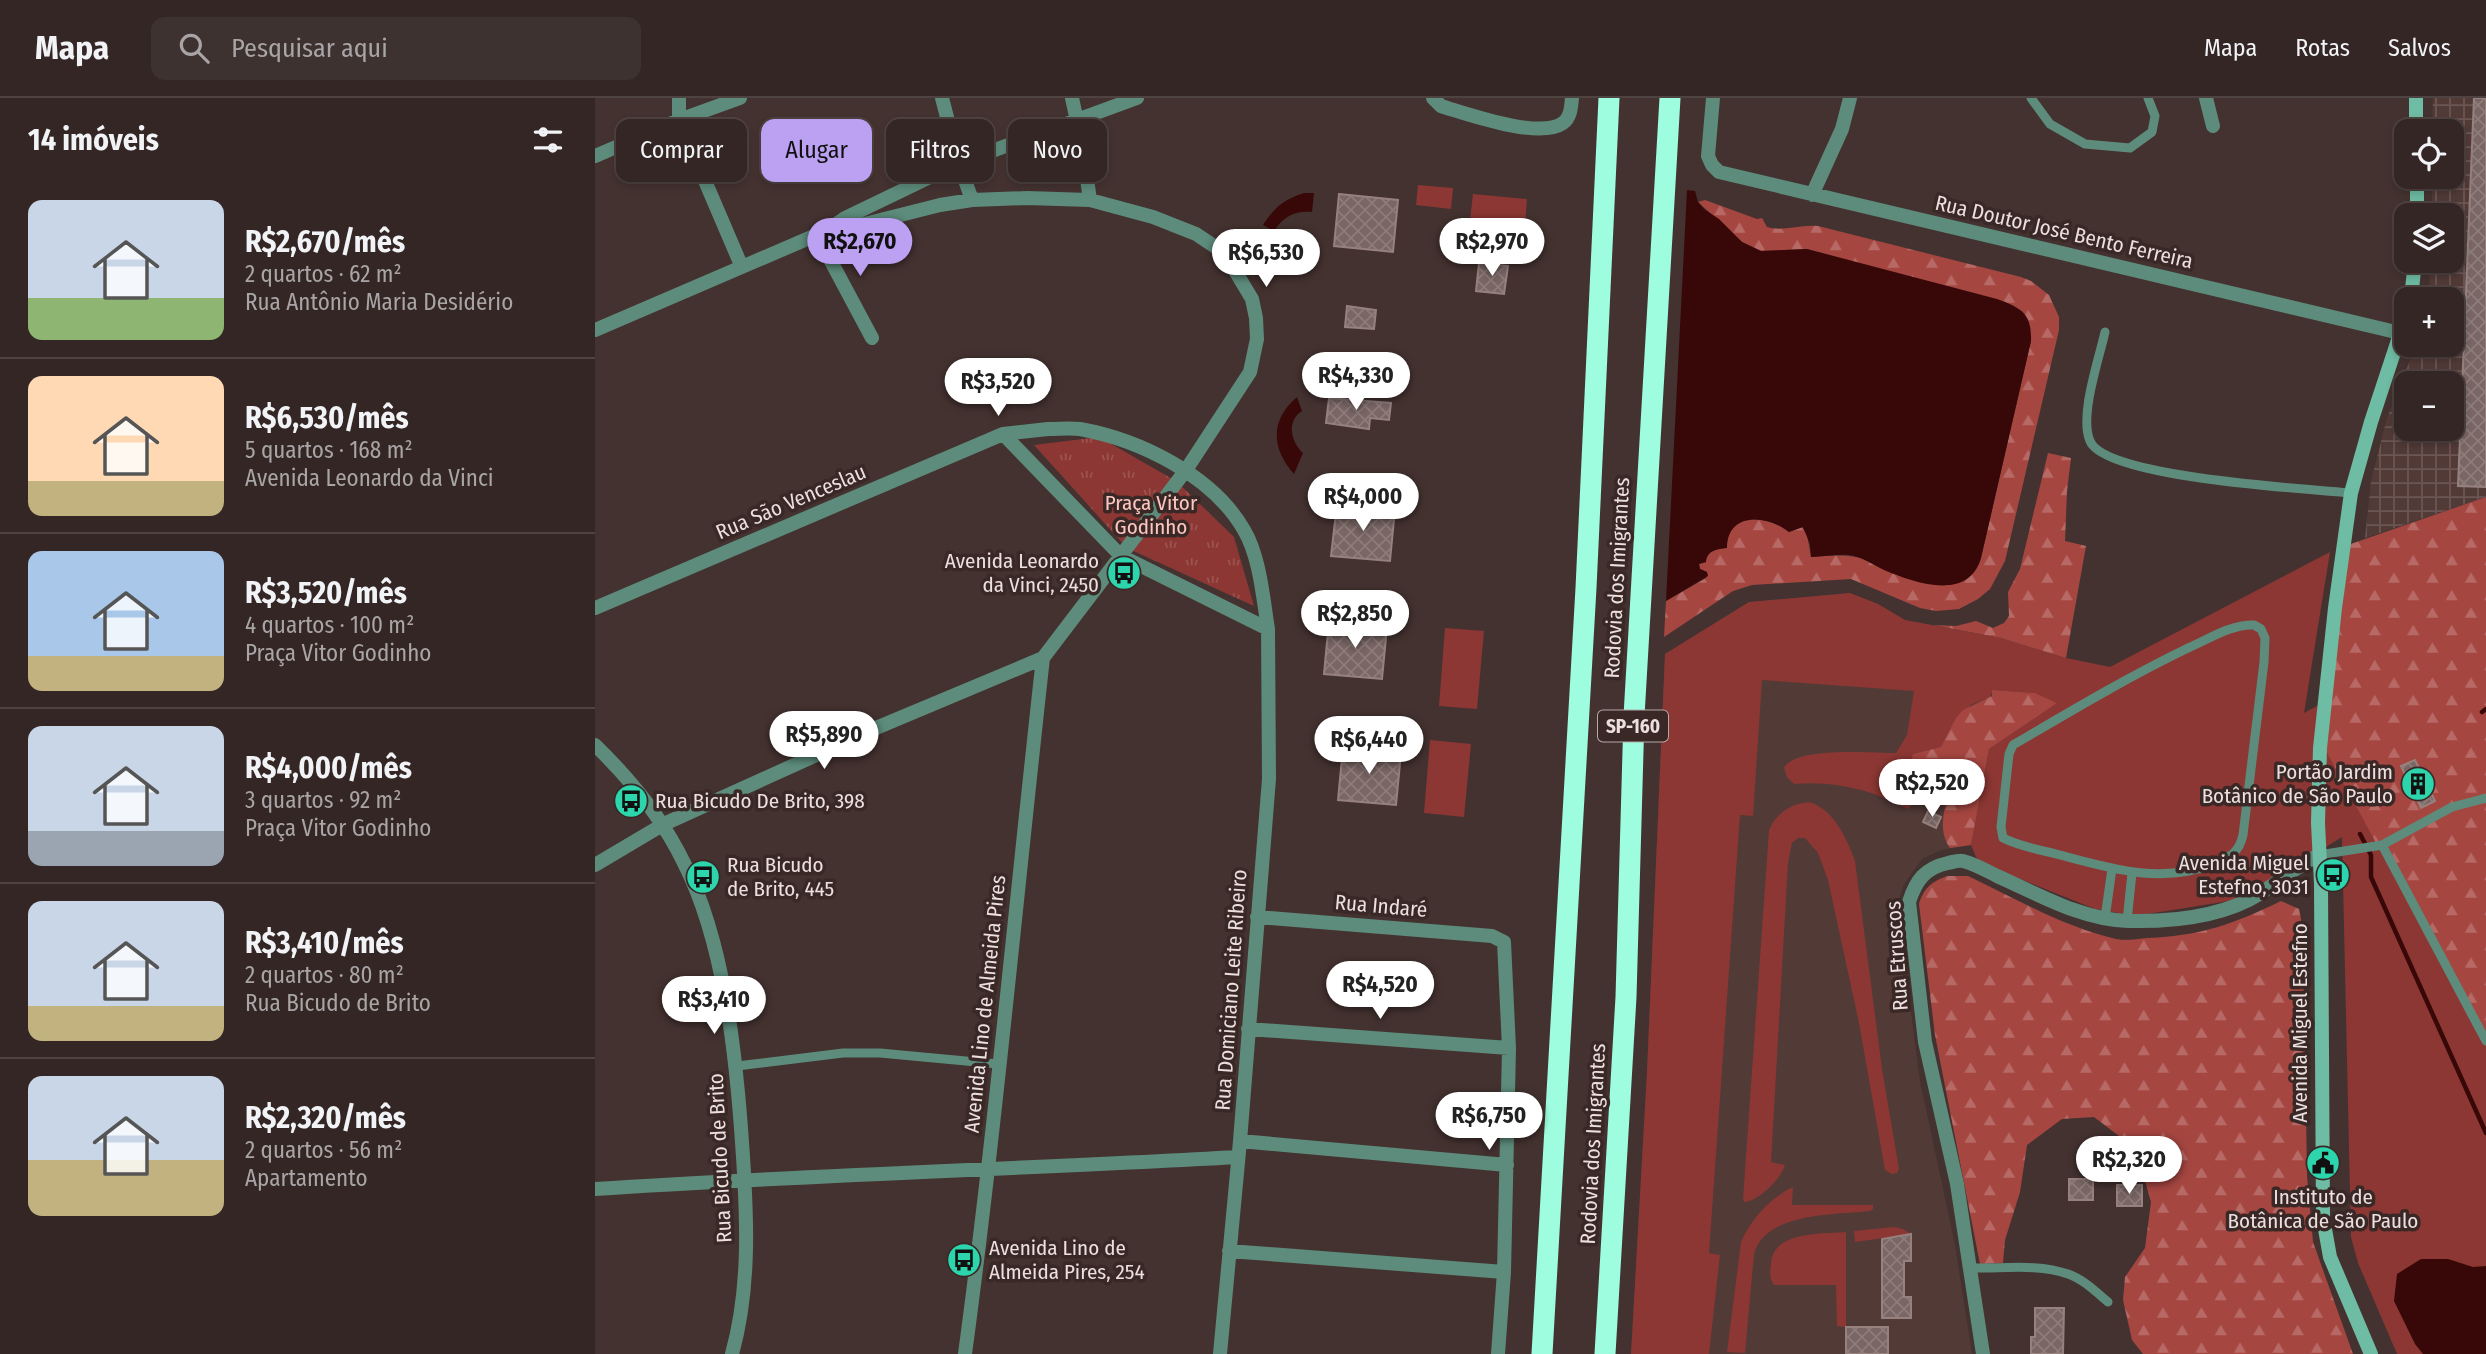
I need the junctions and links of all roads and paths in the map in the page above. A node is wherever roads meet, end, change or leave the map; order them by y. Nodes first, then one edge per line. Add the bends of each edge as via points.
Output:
1 (679, 98) edge
2 (740, 98) edge
3 (942, 98) edge
4 (1072, 98) edge
5 (1137, 98) edge
6 (1433, 98) edge
7 (1572, 98) edge
8 (1609, 98) edge
9 (1670, 98) edge
10 (1713, 98) edge
11 (1850, 98) edge
12 (2031, 98) edge
13 (2148, 98) edge
14 (2206, 98) edge
15 (2416, 98) edge
16 (679, 119) edge
17 (682, 119) edge
18 (947, 119) edge
19 (1077, 119) edge
20 (1080, 119) edge
21 (2416, 119) edge
22 (2213, 126) dead end
23 (616, 147) edge
24 (595, 156) edge
25 (706, 182) edge
26 (920, 182) edge
27 (966, 182) edge
28 (1087, 182) edge
29 (1812, 195) junction
30 (972, 200) junction
31 (1090, 200) junction
32 (822, 232) junction
33 (741, 265) junction
34 (595, 330) edge
35 (2105, 332) dead end
36 (2394, 333) edge
37 (872, 338) dead end
38 (2394, 352) edge
39 (1003, 435) junction
40 (1186, 470) junction
41 (2351, 493) junction
42 (1121, 556) junction
43 (595, 608) edge
44 (1268, 629) junction
45 (1043, 658) junction
46 (595, 745) edge
47 (2486, 797) edge
48 (664, 824) junction
49 (2378, 846) junction
50 (2319, 855) junction
51 (595, 865) edge
52 (2112, 869) junction
53 (2132, 873) junction
54 (1257, 917) junction
55 (2105, 918) junction
56 (2127, 920) junction
57 (1248, 1028) junction
58 (2486, 1041) edge
59 (1509, 1048) junction
60 (998, 1064) junction
61 (737, 1066) junction
62 (1240, 1141) junction
63 (1238, 1157) junction
64 (1507, 1165) junction
65 (990, 1171) junction
66 (744, 1180) junction
67 (595, 1189) edge
68 (1229, 1251) junction
69 (1969, 1268) junction
70 (1504, 1272) junction
71 (2108, 1302) dead end
72 (732, 1354) edge
73 (965, 1354) edge
74 (1220, 1354) edge
75 (1499, 1354) edge
76 (1542, 1354) edge
77 (1605, 1354) edge
78 (1983, 1354) edge
79 (2371, 1354) edge

1 - 16 street
2 - 17 street
3 - 18 street
4 - 19 street
5 - 20 street
6 - 7 street via 1441,106 1524,129 1563,123 1571,112
8 - 76 highway, Rodovia dos Imigrantes / SP-160
9 - 77 highway, Rodovia dos Imigrantes / SP-160 via 1635,702 1626,997
10 - 29 street, Rua Doutor José Bento Ferreira via 1711,165 1719,172
11 - 29 street via 1842,129
12 - 13 lane via 2050,124 2085,144 2130,148 2152,132 2155,116
14 - 22 street
15 - 21 main road
23 - 24 street
25 - 33 street
26 - 32 street
27 - 30 street
28 - 31 street
29 - 36 street, Rua Doutor José Bento Ferreira
30 - 31 street
30 - 32 street
31 - 40 street via 1196,234 1217,248 1252,299 1257,339 1250,372
32 - 33 street
32 - 37 street
33 - 34 street
35 - 41 lane via 2087,419 2091,445 2099,452 2134,465 2203,479
38 - 41 main road, Avenida Miguel Estefno
39 - 40 street via 1077,429 1115,437
39 - 42 street
39 - 43 street, Rua São Venceslau
40 - 42 street
40 - 44 street via 1219,497 1245,532 1259,573
41 - 50 main road, Avenida Miguel Estefno via 2320,748
42 - 44 street
42 - 45 street
44 - 54 street, Rua Domiciano Leite Ribeiro via 1269,779
45 - 48 street
45 - 60 street, Avenida Lino de Almeida Pires
46 - 48 street, Rua Bicudo de Brito
47 - 49 lane, Rua Etruscos via 2452,807
48 - 51 street
48 - 61 street, Rua Bicudo de Brito via 686,865 709,929
49 - 50 lane, Rua Etruscos
49 - 58 lane
50 - 56 street, Rua Etruscos via 2237,905 2174,919
50 - 79 main road, Avenida Miguel Estefno via 2323,1218 2330,1257
52 - 53 lane
52 - 53 lane via 2003,838 2011,748 2140,671 2233,628 2254,625 2265,638 2264,662 2240,845 2234,855 2197,870
52 - 55 lane
53 - 56 lane
54 - 57 street, Rua Domiciano Leite Ribeiro
54 - 59 street, Rua Indaré via 1501,939 1506,950
55 - 56 street, Rua Etruscos
55 - 69 street, Rua Etruscos via 1961,860 1924,872 1915,883 1909,902 1925,1042 1957,1184
57 - 59 street
57 - 62 street, Rua Domiciano Leite Ribeiro
59 - 64 street
60 - 61 lane via 843,1053
60 - 65 street, Avenida Lino de Almeida Pires
61 - 66 street, Rua Bicudo de Brito
62 - 63 street, Rua Domiciano Leite Ribeiro
62 - 64 street
63 - 65 street
63 - 68 street, Rua Domiciano Leite Ribeiro
64 - 70 street
65 - 66 street
65 - 73 street, Avenida Lino de Almeida Pires
66 - 67 street
66 - 72 street, Rua Bicudo de Brito via 744,1299
68 - 70 street
68 - 74 street, Rua Domiciano Leite Ribeiro
69 - 71 lane via 2069,1274
69 - 78 street, Rua Etruscos
70 - 75 street

